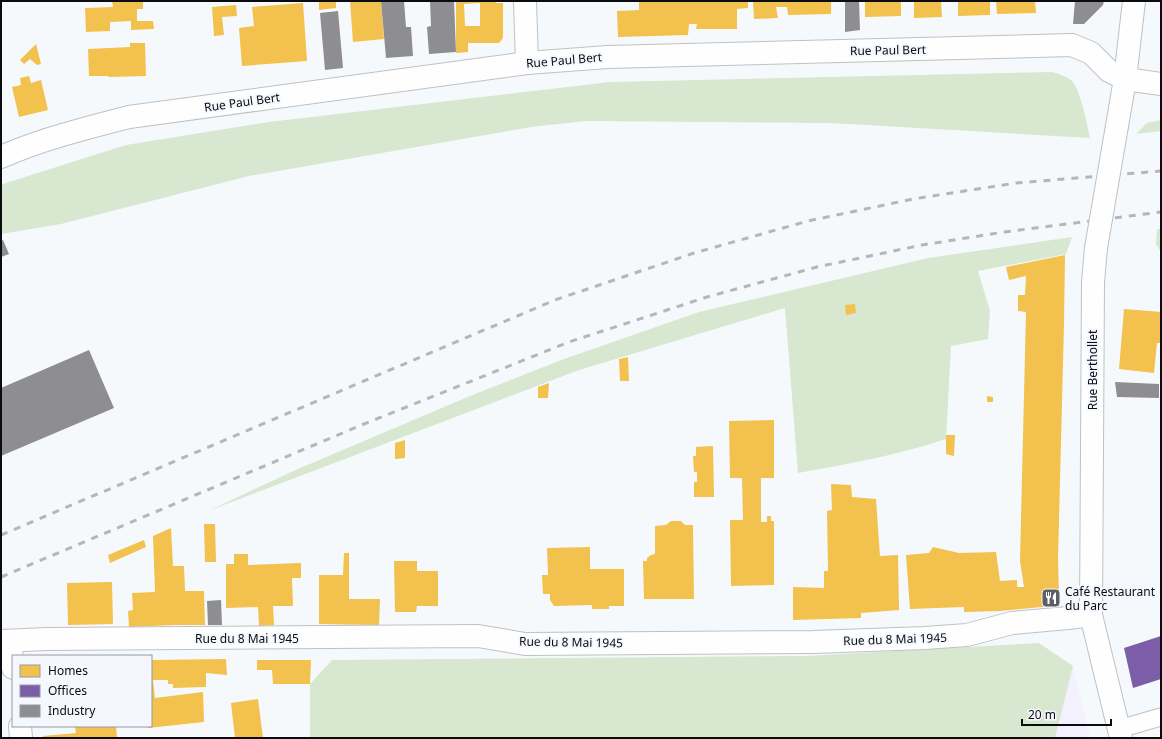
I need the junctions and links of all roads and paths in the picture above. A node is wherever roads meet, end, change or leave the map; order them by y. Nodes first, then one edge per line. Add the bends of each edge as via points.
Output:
1 (525, 1) edge
2 (1134, 1) edge
3 (527, 63) junction
4 (1125, 79) junction
5 (1161, 84) edge
6 (1, 157) edge
7 (1091, 615) junction
8 (6, 641) edge
9 (12, 664) edge
10 (1161, 717) edge
11 (20, 727) edge
12 (1120, 734) edge
13 (21, 738) edge

1 - 3 street
2 - 4 street, Rue Berthollet
3 - 4 street, Rue Paul Bert via 608,57 1072,46 1091,53 1109,71
3 - 6 street, Rue Paul Bert via 129,117 21,148
4 - 5 street
4 - 7 street, Rue Berthollet, bridge via 1092,282
7 - 8 street, Rue du 8 Mai 1945 via 1012,623 967,635 813,642 524,644 478,636
7 - 12 street, Rue Berthollet
8 - 9 street
10 - 12 lane
11 - 13 street

